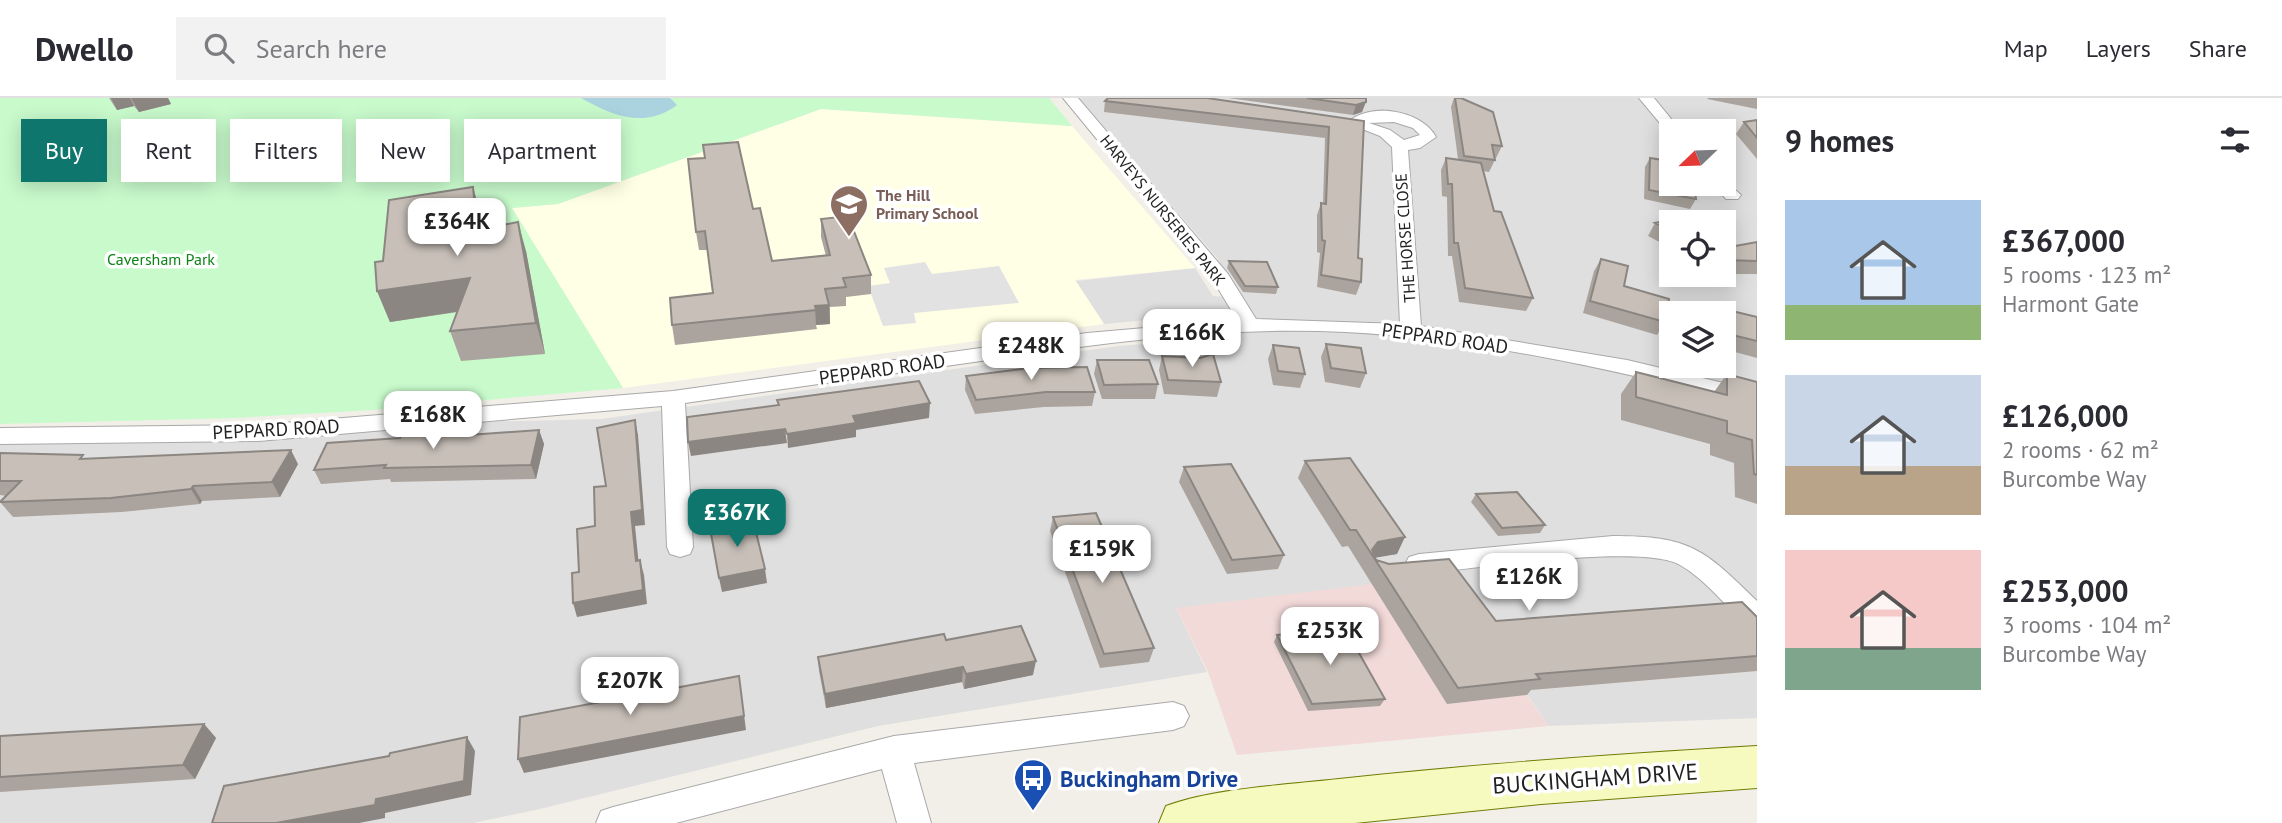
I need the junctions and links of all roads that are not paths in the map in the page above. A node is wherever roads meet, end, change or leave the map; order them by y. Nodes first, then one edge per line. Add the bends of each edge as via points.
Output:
1 (1070, 98) edge
2 (1646, 98) edge
3 (1664, 119) edge
4 (1399, 145) junction
5 (1250, 325) junction
6 (1412, 331) junction
7 (673, 398) junction
8 (1757, 398) edge
9 (0, 436) edge
10 (680, 547) dead end
11 (1392, 567) edge
12 (1757, 619) edge
13 (1173, 716) dead end
14 (894, 751) junction
15 (1757, 767) edge
16 (613, 823) edge
17 (914, 823) edge
18 (1184, 823) edge

1 - 5 street, HARVEYS NURSERIES PARK via 1221,278
2 - 3 street
4 - 4 street, THE HORSE CLOSE via 1423,142 1428,132 1409,120 1393,117 1348,122 1385,133
4 - 6 street, THE HORSE CLOSE
5 - 6 street, PEPPARD ROAD
5 - 7 street, PEPPARD ROAD via 1087,340
6 - 8 street, PEPPARD ROAD via 1627,367
7 - 9 street, PEPPARD ROAD via 258,433
7 - 10 street
11 - 12 street via 1613,546 1658,546 1689,557 1711,573
13 - 14 street
14 - 16 street
14 - 17 street
15 - 18 main road, BUCKINGHAM DRIVE via 1579,777 1318,803

